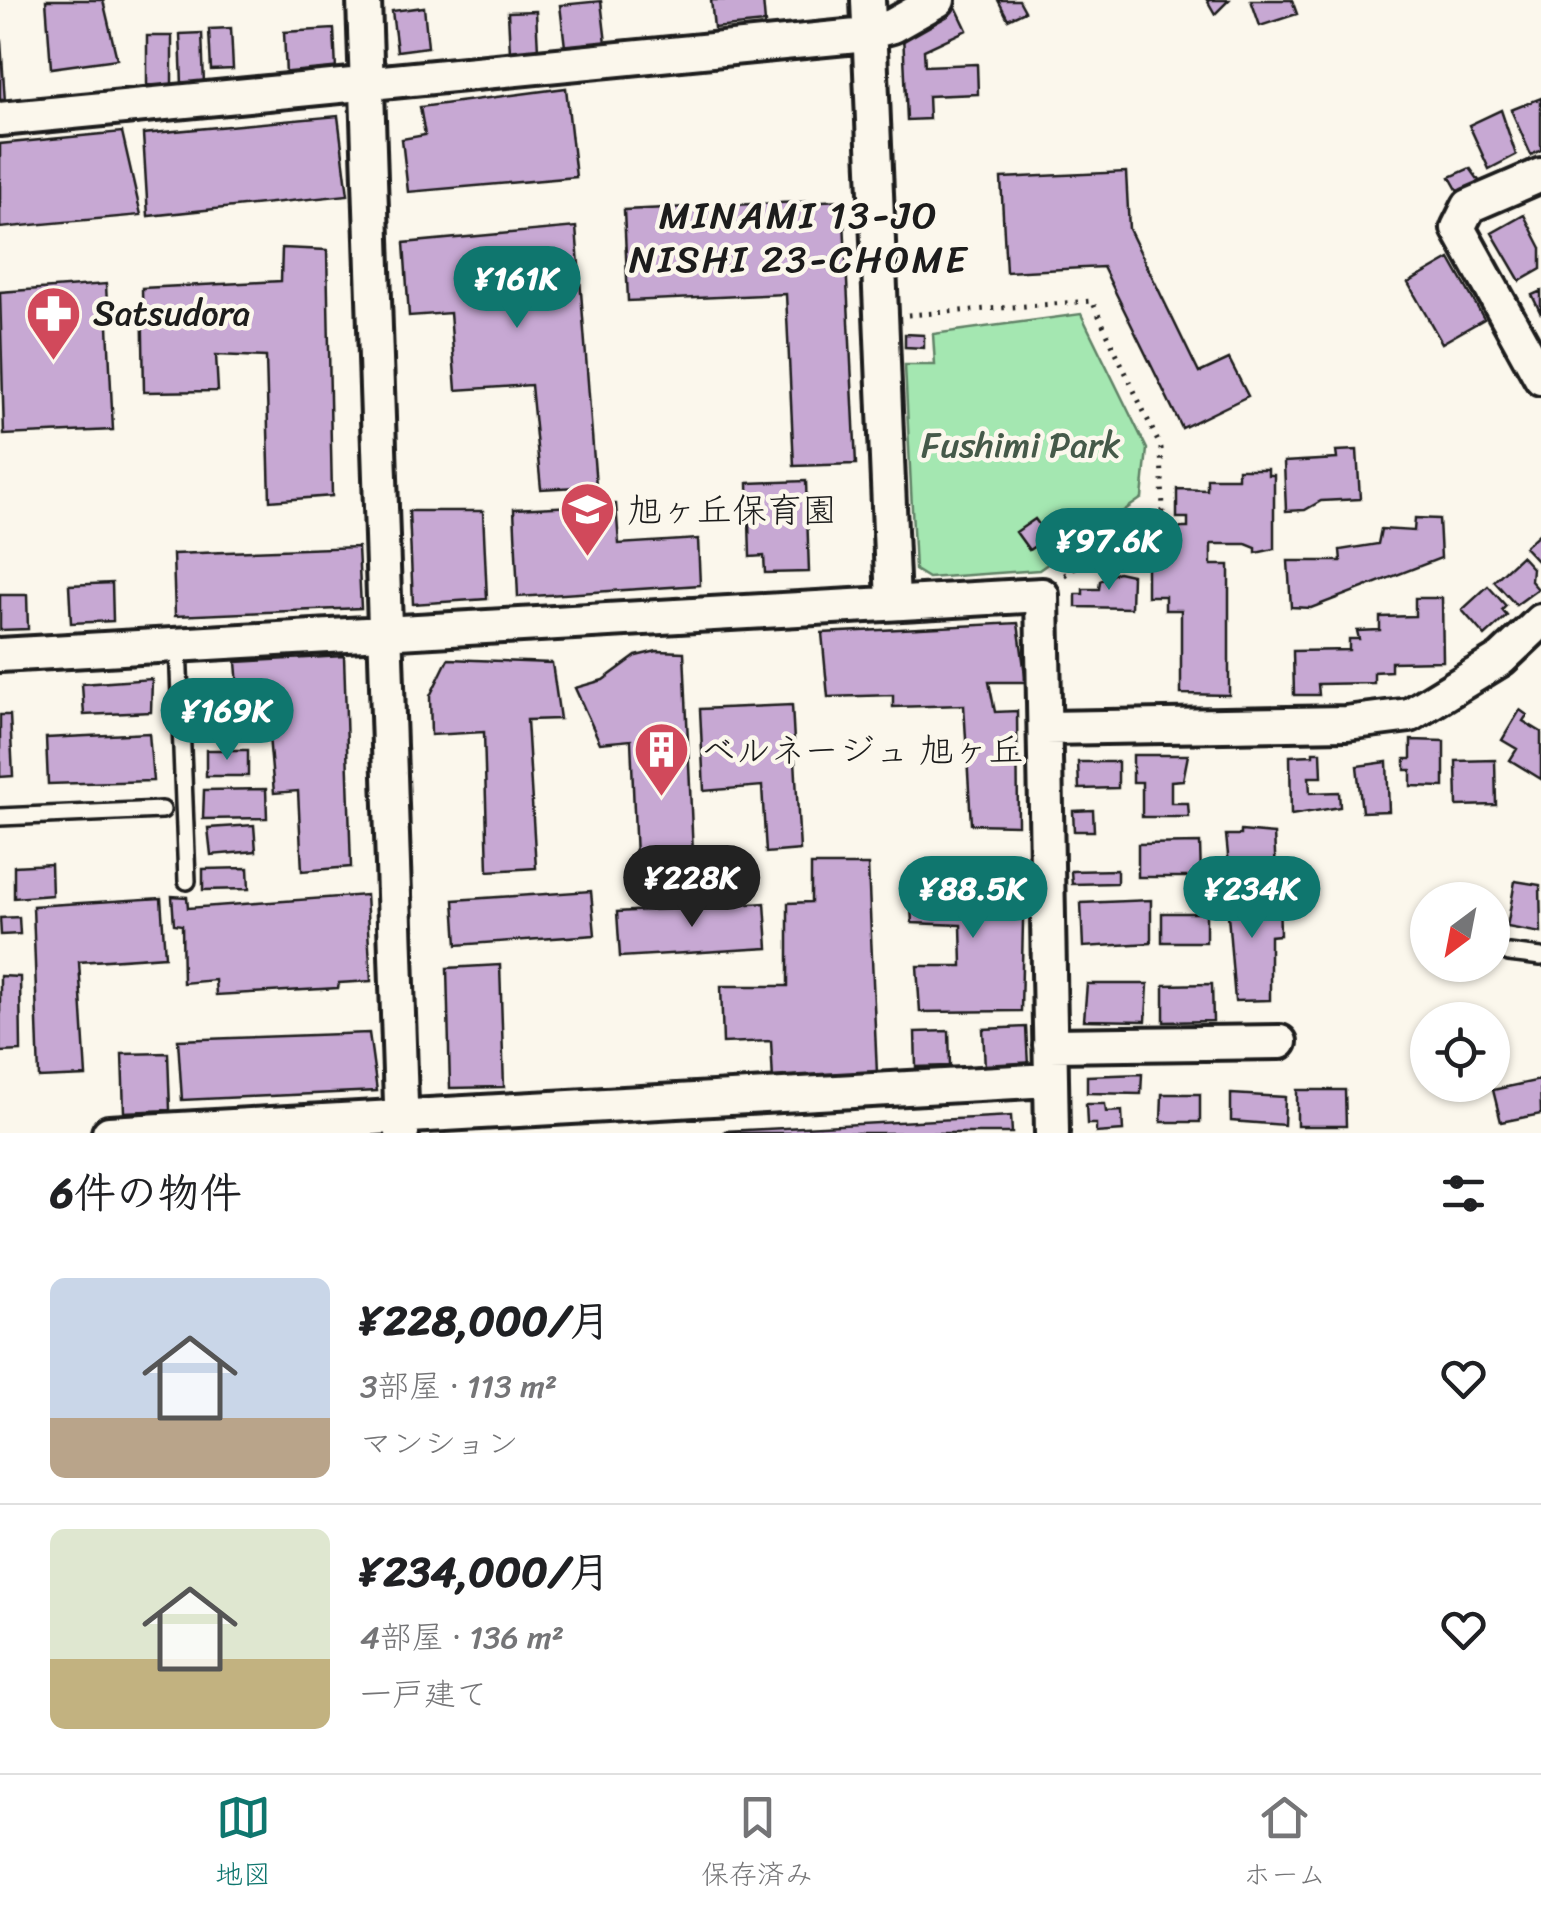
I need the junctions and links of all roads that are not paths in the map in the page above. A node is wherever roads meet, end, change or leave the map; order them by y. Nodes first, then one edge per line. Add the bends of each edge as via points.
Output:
1 (364, 0) edge
2 (868, 0) edge
3 (938, 0) edge
4 (869, 35) junction
5 (367, 84) junction
6 (0, 119) edge
7 (1541, 175) edge
8 (1541, 378) edge
9 (894, 603) junction
10 (1541, 621) edge
11 (385, 632) junction
12 (178, 644) junction
13 (0, 655) edge
14 (1046, 728) junction
15 (162, 810) dead end
16 (0, 817) edge
17 (187, 882) dead end
18 (1510, 953) edge
19 (1541, 957) edge
20 (1280, 1042) dead end
21 (1050, 1045) junction
22 (1050, 1080) junction
23 (402, 1125) edge
24 (261, 1129) edge
25 (109, 1133) edge
26 (1052, 1133) edge

1 - 5 street
2 - 4 street
3 - 4 street
4 - 5 street
4 - 9 street
5 - 6 street
5 - 11 street
7 - 8 street via 1469,206 1458,228
9 - 11 street
9 - 14 street via 1042,595
10 - 14 street via 1501,659 1410,715 1346,723
11 - 12 street
11 - 23 street
12 - 13 street
12 - 17 lane
14 - 21 street
15 - 16 lane
18 - 19 lane
20 - 21 street
21 - 22 street
22 - 23 street
22 - 26 street
23 - 24 street
24 - 25 street

